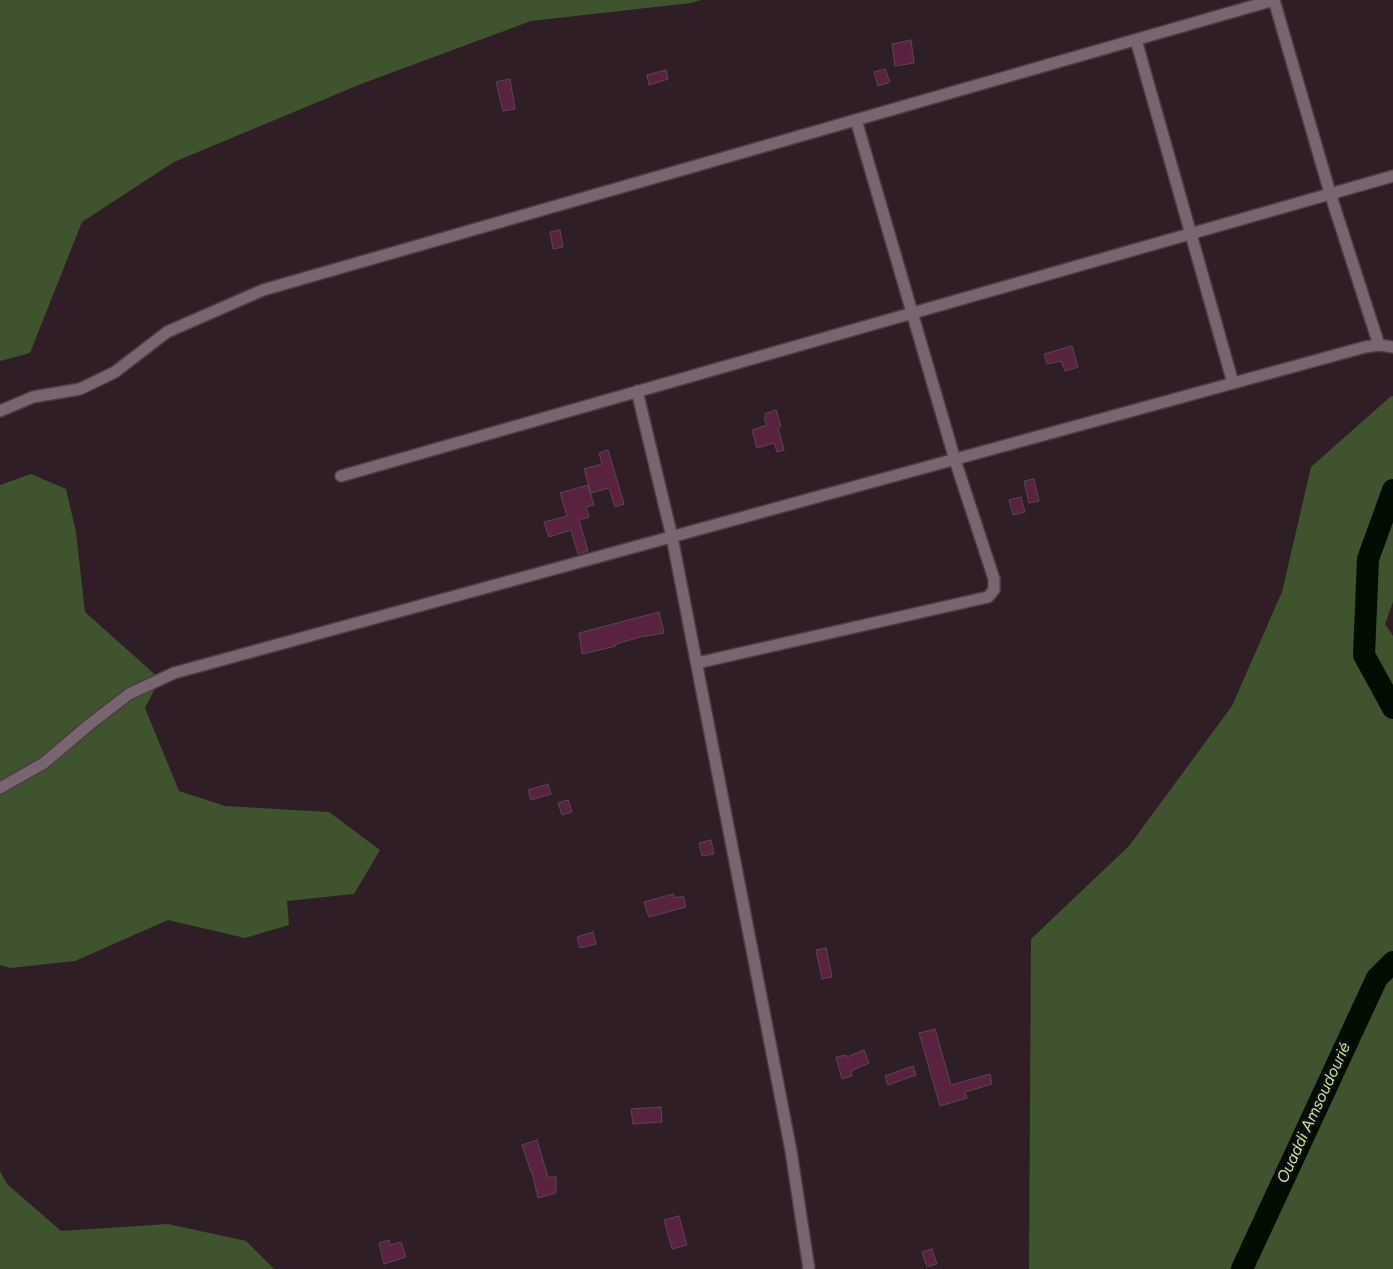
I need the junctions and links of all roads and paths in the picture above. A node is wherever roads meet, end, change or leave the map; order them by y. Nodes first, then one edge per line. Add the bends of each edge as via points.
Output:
1 (1274, 0) edge
2 (1136, 40) junction
3 (856, 120) junction
4 (1393, 176) edge
5 (1330, 193) junction
6 (1190, 233) junction
7 (912, 312) junction
8 (1380, 345) junction
9 (1393, 347) edge
10 (1233, 383) junction
11 (637, 391) junction
12 (0, 411) edge
13 (955, 460) junction
14 (341, 476) dead end
15 (672, 537) junction
16 (697, 663) junction
17 (0, 788) edge
18 (810, 1269) edge

1 - 2 street
1 - 5 street
2 - 3 street
2 - 6 street
3 - 7 street
3 - 12 street via 263,290 166,332 115,372 80,388 33,397
4 - 5 street
5 - 6 street
5 - 8 street
6 - 7 street
6 - 10 street
7 - 11 street
7 - 13 street
8 - 9 street
8 - 10 street
10 - 13 street
11 - 14 street
11 - 15 street
13 - 15 street
13 - 16 street via 994,579 994,590 988,597
15 - 16 street
15 - 17 street via 174,673 129,694 44,763
16 - 18 street via 791,1151

